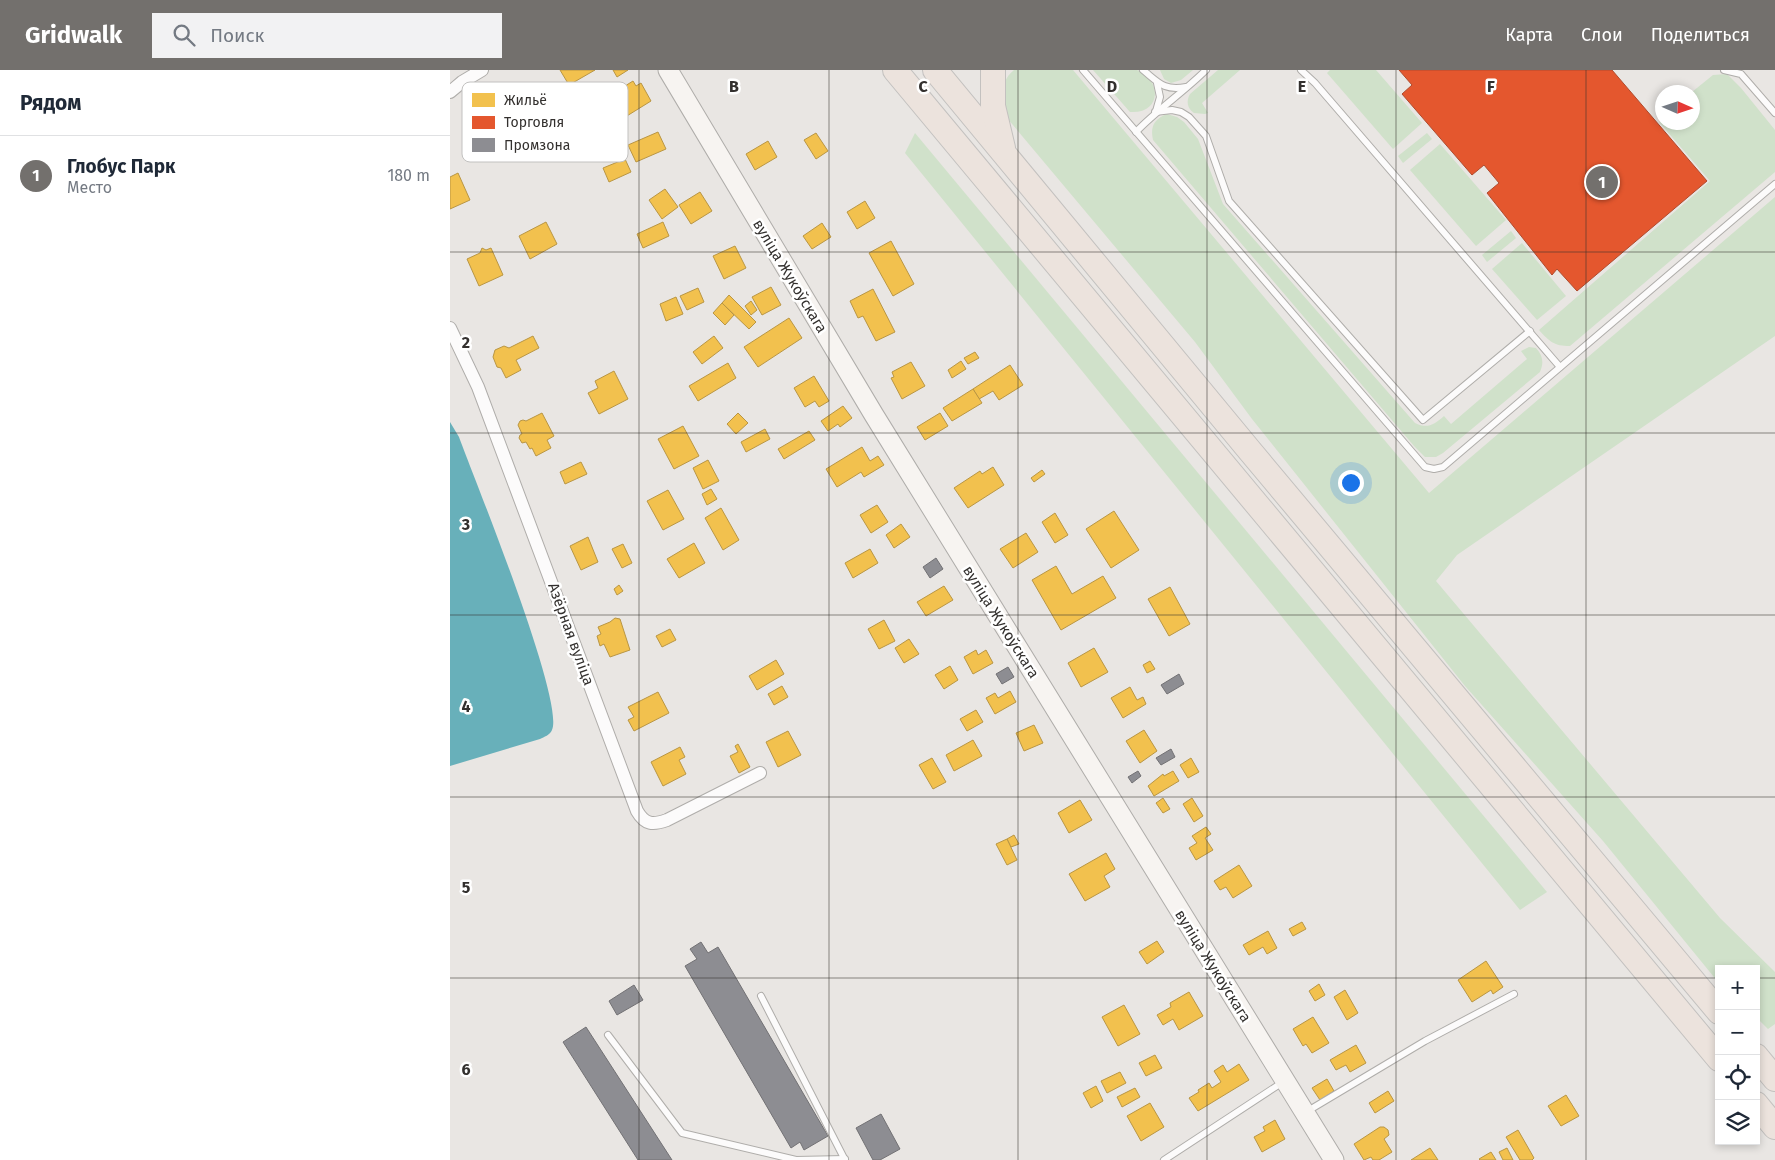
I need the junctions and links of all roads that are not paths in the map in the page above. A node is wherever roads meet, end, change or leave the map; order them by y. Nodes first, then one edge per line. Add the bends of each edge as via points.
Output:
1 (482, 70) edge
2 (895, 70) edge
3 (935, 70) edge
4 (993, 70) edge
5 (1083, 70) edge
6 (1143, 70) edge
7 (1206, 70) edge
8 (1301, 70) edge
9 (1724, 70) edge
10 (676, 73) edge
11 (1157, 82) junction
12 (1189, 87) junction
13 (450, 92) edge
14 (1155, 112) junction
15 (1775, 113) edge
16 (1136, 132) junction
17 (1004, 155) junction
18 (1775, 184) edge
19 (450, 328) edge
20 (1530, 331) junction
21 (1560, 367) junction
22 (760, 773) dead end
23 (1514, 994) dead end
24 (761, 996) dead end
25 (1717, 1010) edge
26 (608, 1035) dead end
27 (1716, 1055) edge
28 (1760, 1061) edge
29 (1775, 1079) edge
30 (1284, 1082) junction
31 (1760, 1109) edge
32 (1305, 1113) junction
33 (1775, 1127) edge
34 (845, 1160) edge
35 (1164, 1160) edge
36 (1334, 1160) edge

1 - 13 street
2 - 27 highway
3 - 17 highway
4 - 17 highway via 993,106
5 - 16 lane
6 - 11 lane
7 - 12 lane
8 - 20 lane
9 - 15 lane via 1741,74
10 - 30 street, вуліца Жукоўскага via 874,415
11 - 12 lane via 1166,88
11 - 14 lane via 1160,97
12 - 14 lane
14 - 16 lane
14 - 20 lane via 1181,112 1206,136 1229,201 1424,420
16 - 21 lane via 1425,467 1443,467
17 - 25 highway
18 - 21 lane
19 - 22 street, Азёрная вуліца via 481,396 642,819 658,824
20 - 21 lane
23 - 32 lane via 1425,1041
24 - 34 lane
26 - 34 lane via 682,1133 796,1160
28 - 29 highway
30 - 32 street, вуліца Жукоўскага
30 - 35 lane
31 - 33 highway
32 - 36 street, вуліца Жукоўскага

